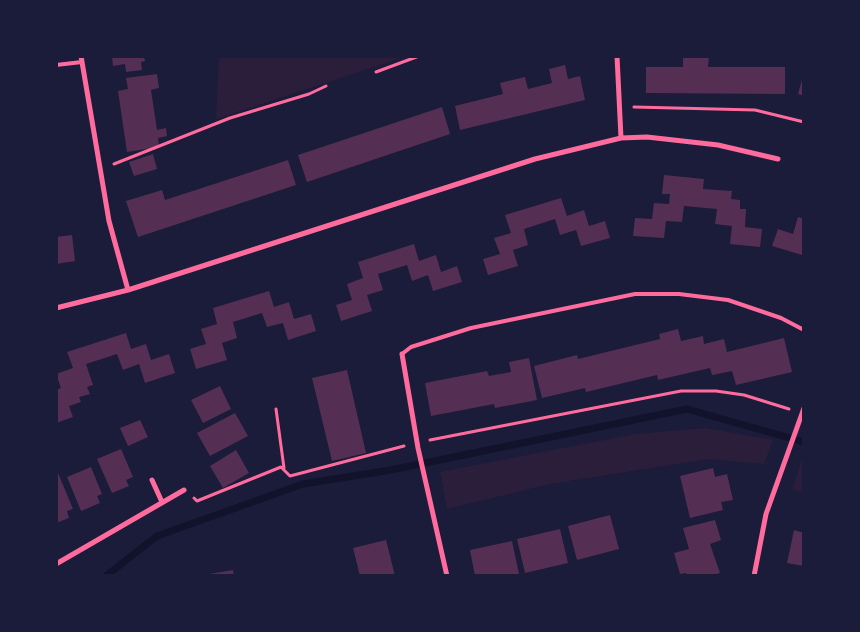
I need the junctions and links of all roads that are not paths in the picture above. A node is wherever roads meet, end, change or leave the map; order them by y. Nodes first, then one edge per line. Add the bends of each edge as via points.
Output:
1 (617, 56) edge
2 (81, 59) edge
3 (56, 65) edge
4 (621, 138) junction
5 (778, 159) dead end
6 (128, 290) junction
7 (56, 308) edge
8 (804, 330) edge
9 (402, 354) joint
10 (802, 413) edge
11 (152, 480) dead end
12 (184, 490) road end
13 (162, 502) junction
14 (56, 564) edge
15 (447, 576) edge
16 (754, 576) edge

1 - 4 street
2 - 3 lane
2 - 6 street via 109,221
4 - 5 street via 646,137 718,145
4 - 6 street via 535,159
6 - 7 street
8 - 9 lane via 781,318 728,300 679,294 635,294 471,328 411,347
9 - 15 street via 417,445
10 - 16 street via 766,514
11 - 13 street
12 - 13 street
13 - 14 street

